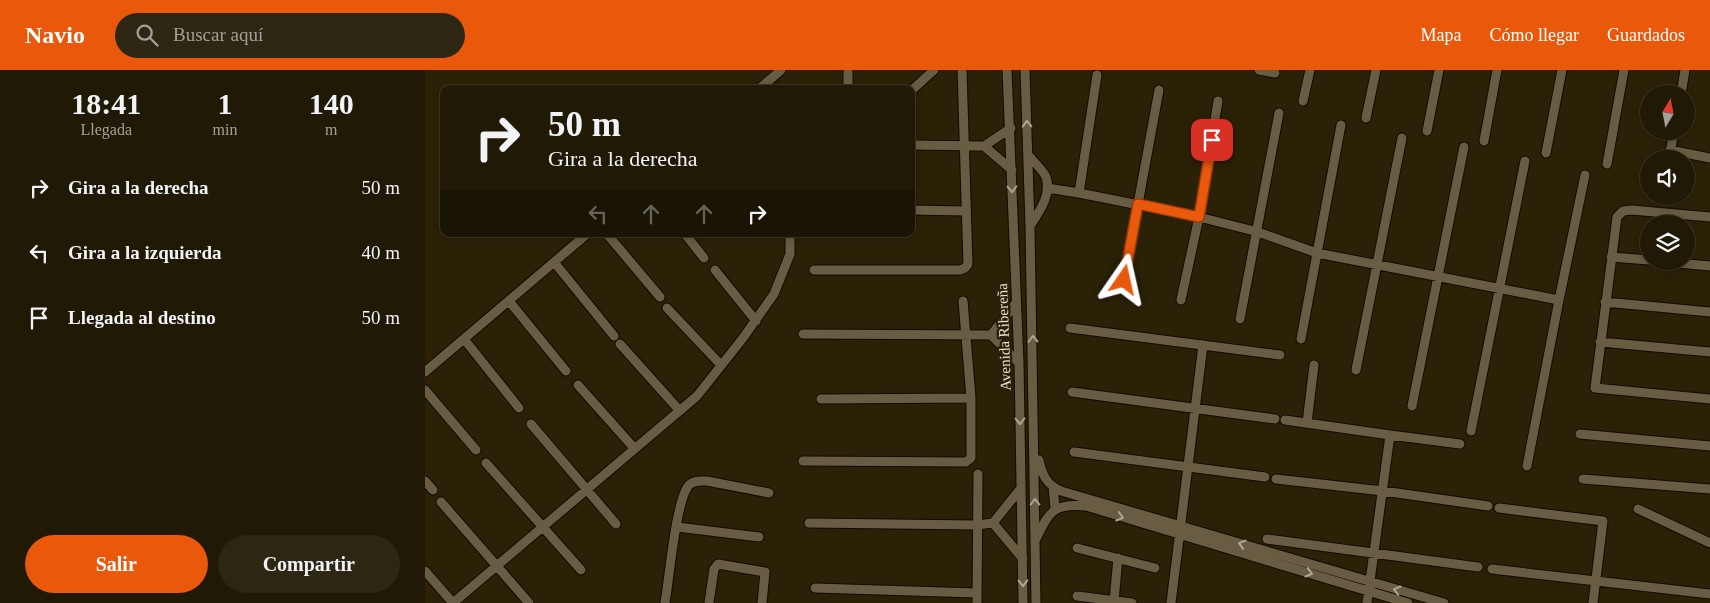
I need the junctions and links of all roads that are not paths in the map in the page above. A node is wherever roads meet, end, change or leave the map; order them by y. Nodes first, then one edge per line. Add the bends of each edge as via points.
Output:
1 (781, 70) edge
2 (848, 70) edge
3 (935, 70) edge
4 (962, 70) edge
5 (1007, 70) edge
6 (1025, 70) edge
7 (1259, 70) edge
8 (1311, 70) edge
9 (1376, 70) edge
10 (1439, 70) edge
11 (1497, 70) edge
12 (1562, 70) edge
13 (1624, 70) edge
14 (1685, 70) edge
15 (1275, 73) dead end
16 (1097, 75) dead end
17 (764, 85) edge
18 (848, 85) edge
19 (1682, 85) edge
20 (915, 87) edge
21 (1159, 90) dead end
22 (1218, 101) dead end
23 (1303, 101) dead end
24 (1279, 112) dead end
25 (1367, 118) dead end
26 (1341, 125) dead end
27 (1011, 128) junction
28 (1427, 131) dead end
29 (1401, 138) dead end
30 (1484, 142) dead end
31 (915, 145) edge
32 (984, 146) junction
33 (964, 147) junction
34 (1464, 147) dead end
35 (1546, 153) dead end
36 (1028, 154) junction
37 (1695, 156) edge
38 (1710, 158) edge
39 (1525, 161) dead end
40 (1607, 164) dead end
41 (1012, 170) junction
42 (1585, 175) dead end
43 (1047, 188) junction
44 (1079, 193) junction
45 (1138, 204) junction
46 (915, 210) edge
47 (965, 211) junction
48 (1199, 217) junction
49 (1710, 217) edge
50 (1031, 226) junction
51 (1257, 232) junction
52 (583, 237) edge
53 (610, 237) edge
54 (687, 237) edge
55 (790, 237) edge
56 (1317, 253) junction
57 (1611, 257) junction
58 (704, 258) dead end
59 (1640, 259) edge
60 (554, 262) junction
61 (1695, 265) edge
62 (1377, 266) junction
63 (1710, 266) edge
64 (715, 270) dead end
65 (814, 270) dead end
66 (1439, 277) junction
67 (1124, 280) dead end
68 (1500, 289) junction
69 (660, 297) dead end
70 (1181, 300) dead end
71 (1559, 300) junction
72 (509, 301) junction
73 (963, 301) dead end
74 (1605, 302) junction
75 (1017, 303) junction
76 (667, 308) dead end
77 (1710, 312) edge
78 (1240, 319) dead end
79 (756, 321) junction
80 (1070, 328) dead end
81 (803, 334) dead end
82 (965, 334) junction
83 (991, 335) junction
84 (614, 336) dead end
85 (464, 339) junction
86 (1301, 340) dead end
87 (1600, 342) junction
88 (620, 344) dead end
89 (1203, 345) junction
90 (1710, 352) edge
91 (1281, 354) dead end
92 (1019, 363) junction
93 (721, 365) junction
94 (1314, 365) dead end
95 (1356, 370) dead end
96 (425, 372) edge
97 (566, 372) dead end
98 (578, 385) dead end
99 (425, 390) edge
100 (1072, 392) dead end
101 (971, 398) junction
102 (821, 399) dead end
103 (1710, 399) edge
104 (1412, 406) dead end
105 (519, 408) dead end
106 (1197, 408) junction
107 (680, 411) junction
108 (1275, 420) dead end
109 (1285, 420) dead end
110 (1307, 423) junction
111 (531, 424) dead end
112 (1471, 431) dead end
113 (1580, 434) dead end
114 (1390, 435) junction
115 (1035, 442) junction
116 (1460, 444) dead end
117 (1710, 446) edge
118 (634, 448) junction
119 (477, 450) dead end
120 (1074, 452) dead end
121 (803, 461) dead end
122 (486, 463) dead end
123 (1527, 466) dead end
124 (1188, 468) junction
125 (978, 474) dead end
126 (1265, 477) dead end
127 (1276, 479) dead end
128 (1583, 479) dead end
129 (425, 481) edge
130 (587, 488) junction
131 (1021, 488) junction
132 (1053, 488) junction
133 (1710, 489) edge
134 (433, 490) dead end
135 (1383, 491) junction
136 (769, 493) dead end
137 (441, 502) dead end
138 (1488, 506) dead end
139 (1055, 508) junction
140 (1499, 508) dead end
141 (1638, 508) dead end
142 (809, 523) dead end
143 (993, 523) junction
144 (617, 524) dead end
145 (542, 526) junction
146 (976, 526) junction
147 (677, 527) junction
148 (1181, 531) junction
149 (759, 537) dead end
150 (1267, 539) dead end
151 (1035, 541) junction
152 (1710, 543) edge
153 (1077, 548) dead end
154 (1375, 554) junction
155 (1118, 558) junction
156 (1023, 559) junction
157 (497, 565) junction
158 (1478, 567) dead end
159 (1155, 568) dead end
160 (1492, 569) dead end
161 (581, 570) dead end
162 (425, 571) edge
163 (1596, 580) junction
164 (1369, 586) junction
165 (815, 588) dead end
166 (976, 593) junction
167 (1710, 594) edge
168 (1077, 596) dead end
169 (1114, 601) junction
170 (529, 603) edge
171 (665, 603) edge
172 (709, 603) edge
173 (762, 603) edge
174 (977, 603) edge
175 (1023, 603) edge
176 (1036, 603) edge
177 (1132, 603) edge
178 (1171, 603) edge
179 (1367, 603) edge
180 (1408, 603) edge
181 (1444, 603) edge
182 (1593, 603) edge

1 - 17 street
2 - 18 street
3 - 20 street
4 - 33 street
5 - 27 street, Avenida Ribereña
36 -> 6 street, Avenida Ribereña
7 - 15 street
8 - 23 street
9 - 25 street
10 - 28 street
11 - 30 street
12 - 35 street
13 - 40 street
14 - 19 street
16 - 44 street
21 - 45 street
22 - 48 street
24 - 51 street
26 - 56 street
27 - 32 street
27 - 41 street, Avenida Ribereña
29 - 62 street
31 - 33 street
32 - 33 street
32 - 41 street
33 - 47 street
34 - 66 street
36 - 43 street via 1046,177
36 - 50 street, Avenida Ribereña
37 - 38 street
39 - 68 street
41 -> 75 street, Avenida Ribereña
42 - 71 street
43 - 44 street
43 - 50 street via 1043,206
44 - 45 street
45 - 48 street
45 - 67 street
46 - 47 street
47 - 65 street via 968,264 960,270
48 - 51 street
48 - 70 street
49 - 57 street via 1623,211 1617,217
115 -> 50 street, Avenida Ribereña
51 - 56 street
51 - 78 street
52 - 60 street
53 - 69 street
54 - 58 street
55 - 79 street via 787,262 774,294
56 - 62 street
56 - 86 street
57 - 59 street
57 - 74 street
60 - 72 street
60 - 84 street
61 - 63 street
62 - 66 street
62 - 95 street
64 - 79 street
66 - 68 street
66 - 104 street
68 - 71 street
68 - 112 street
71 - 123 street
72 - 85 street
72 - 97 street
73 - 82 street
74 - 77 street
74 - 87 street
75 - 83 street
75 - 92 street, Avenida Ribereña
76 - 93 street
79 - 93 street
80 - 89 street
81 - 82 street
82 - 83 street
82 - 101 street
83 - 92 street
85 - 96 street
85 - 105 street
87 - 90 street
87 - 103 street via 1595,388
88 - 107 street
89 - 91 street
89 - 106 street
92 -> 131 street, Avenida Ribereña
93 - 107 street via 697,396
94 - 110 street
98 - 118 street
99 - 119 street
100 - 106 street
101 - 102 street
101 - 121 street via 972,454 966,462
106 - 108 street
106 - 124 street
107 - 118 street
109 - 110 street
110 - 114 street
111 - 130 street
113 - 117 street
114 - 116 street
114 - 135 street
115 - 132 street via 1041,471
151 -> 115 street, Avenida Ribereña
118 - 130 street
120 - 124 street
122 - 145 street
124 - 126 street
124 - 148 street
125 - 146 street
127 - 135 street
128 - 133 street
129 - 134 street
130 - 144 street
130 - 145 street
131 - 143 street
131 - 156 street, Avenida Ribereña
132 - 139 street
132 - 148 street
135 - 138 street
135 - 154 street
136 - 147 street via 697,481 683,492
137 - 157 street
139 -> 148 street via 1086,506
139 - 151 street via 1049,513
140 - 163 street via 1603,521
141 - 152 street
142 - 146 street
143 - 146 street
143 - 156 street
145 - 157 street
145 - 161 street
146 - 166 street
147 - 149 street
147 - 171 street
148 - 164 street
148 - 178 street
150 - 154 street
151 - 176 street, Avenida Ribereña
153 - 155 street
154 - 158 street
154 - 164 street
155 - 159 street
155 - 169 street
156 -> 175 street, Avenida Ribereña
157 - 162 street via 453,603
157 - 170 street
160 - 163 street
163 - 167 street
163 - 182 street
164 - 179 street
164 - 180 street
181 -> 164 street
165 - 166 street
166 - 174 street
168 - 169 street
169 - 177 street
172 - 173 street via 714,569 718,564 765,572

